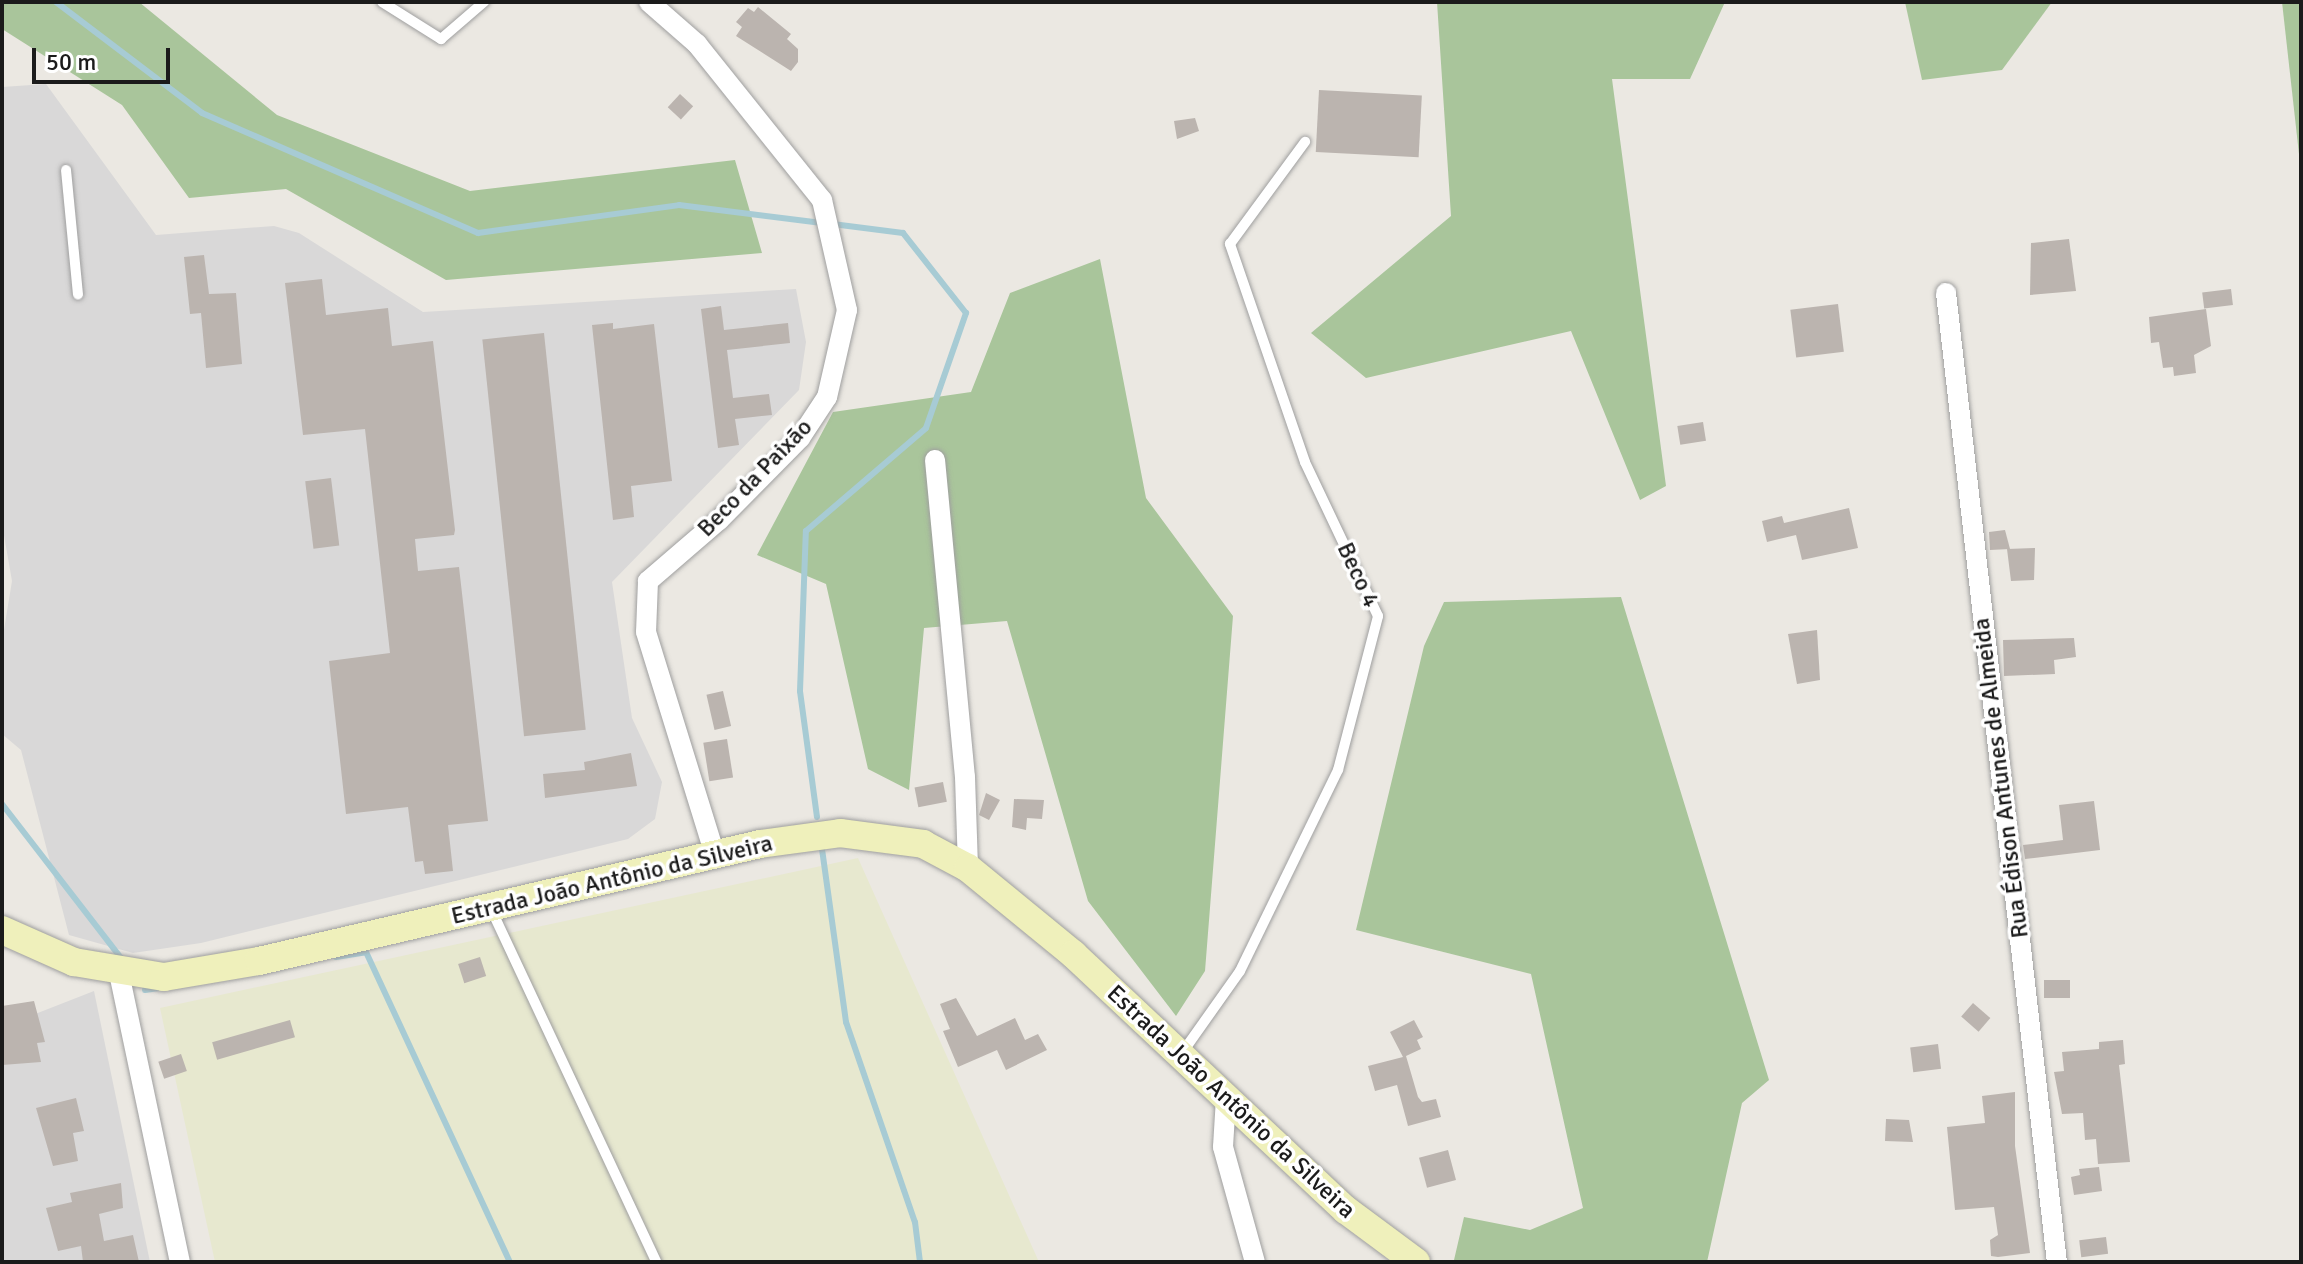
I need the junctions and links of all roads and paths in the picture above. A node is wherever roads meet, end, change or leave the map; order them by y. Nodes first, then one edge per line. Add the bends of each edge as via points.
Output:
1 (382, 2) edge
2 (484, 2) edge
3 (649, 2) edge
4 (1305, 142) dead end
5 (66, 170) dead end
6 (1946, 293) dead end
7 (78, 294) dead end
8 (935, 460) dead end
9 (714, 852) junction
10 (968, 868) junction
11 (491, 907) junction
12 (2, 930) edge
13 (119, 973) junction
14 (1180, 1055) junction
15 (1226, 1098) junction
16 (1402, 1259) edge
17 (180, 1262) edge
18 (656, 1262) edge
19 (1255, 1262) edge
20 (2057, 1262) edge

1 - 2 lane via 441,39
3 - 9 street, Beco da Paixão via 697,44 822,200 847,310 827,397 800,438 719,520 648,581 646,632
4 - 14 lane, Beco 4 via 1230,244 1305,462 1378,616 1338,770 1240,971
5 - 7 lane
6 - 20 street, Rua Édison Antunes de Almeida
8 - 10 street via 965,777
9 - 10 main road, Estrada João Antônio da Silveira via 840,833 923,844
9 - 11 main road, Estrada João Antônio da Silveira
10 - 14 main road, Estrada João Antônio da Silveira via 1073,954
11 - 13 main road, Estrada João Antônio da Silveira via 259,961 164,977
11 - 18 lane
12 - 13 main road, Estrada João Antônio da Silveira via 74,962
13 - 17 street
14 - 15 main road, Estrada João Antônio da Silveira
15 - 16 main road, Estrada João Antônio da Silveira
15 - 19 street via 1223,1147

